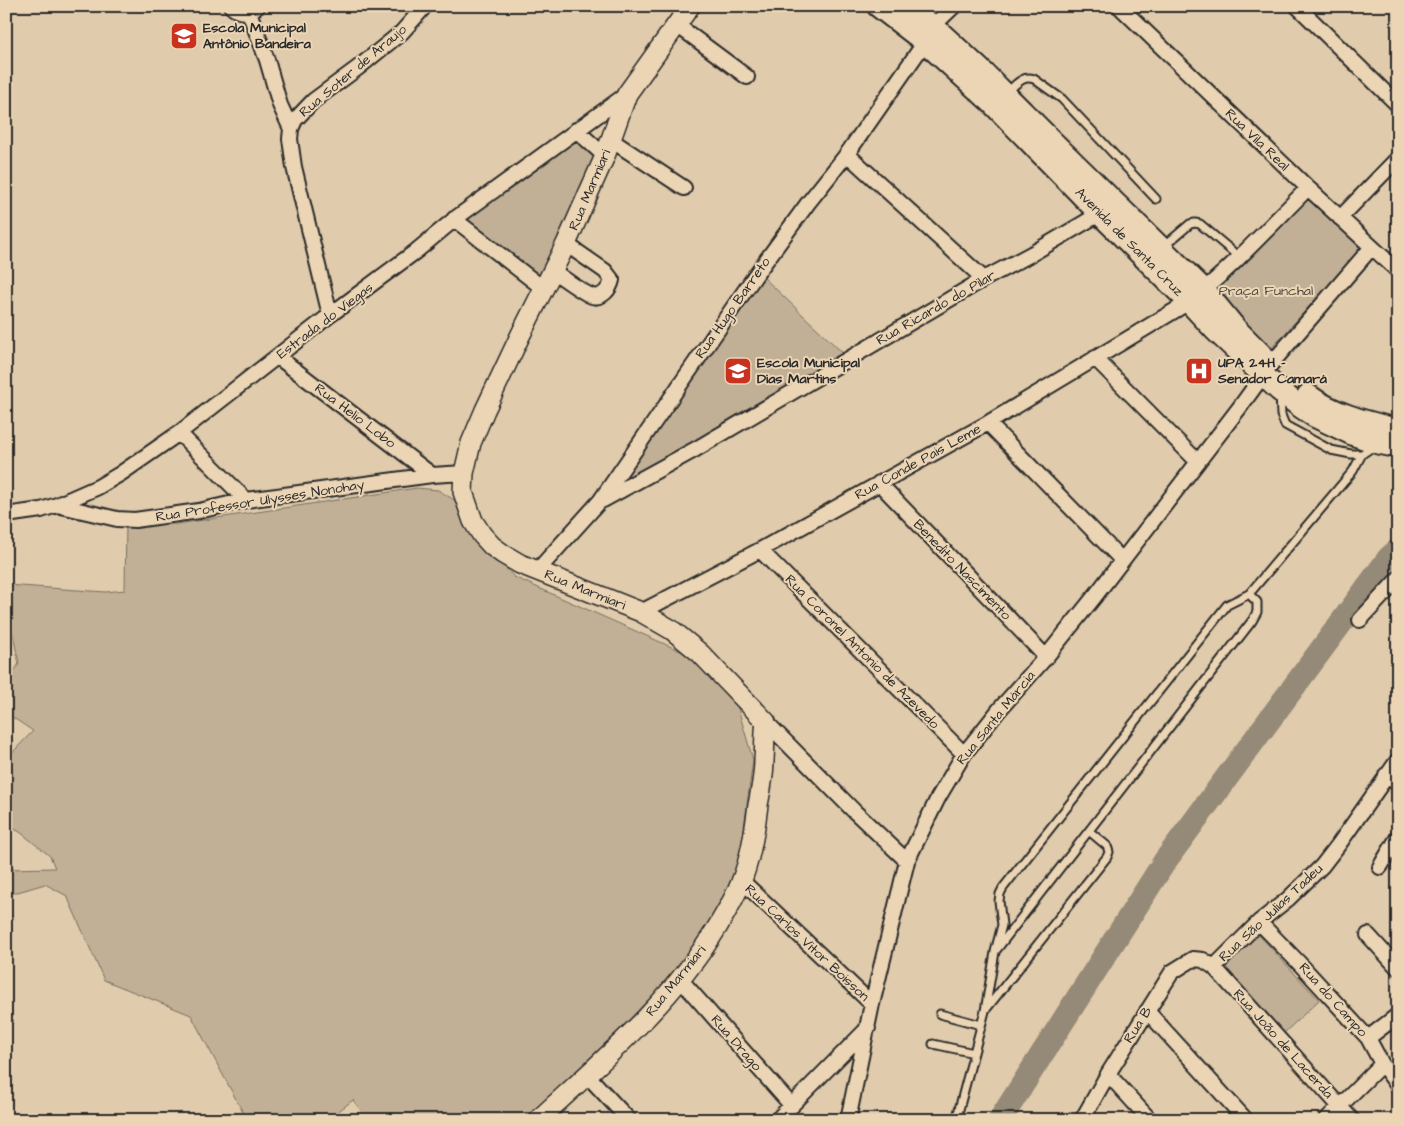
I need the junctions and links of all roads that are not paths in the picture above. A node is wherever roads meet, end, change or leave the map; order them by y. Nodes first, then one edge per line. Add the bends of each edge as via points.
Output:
1 (231, 6) edge
2 (425, 6) edge
3 (690, 6) edge
4 (878, 6) edge
5 (906, 6) edge
6 (954, 6) edge
7 (1297, 6) edge
8 (253, 9) edge
9 (1128, 9) edge
10 (677, 25) junction
11 (929, 34) junction
12 (747, 77) dead end
13 (628, 94) junction
14 (1005, 94) junction
15 (1398, 105) edge
16 (291, 128) junction
17 (576, 130) junction
18 (608, 148) junction
19 (847, 154) junction
20 (1398, 158) edge
21 (684, 188) dead end
22 (1308, 188) junction
23 (1156, 200) dead end
24 (1108, 209) junction
25 (1340, 218) junction
26 (454, 219) junction
27 (566, 244) junction
28 (1372, 246) junction
29 (1161, 248) junction
30 (1239, 257) junction
31 (553, 271) junction
32 (1398, 271) edge
33 (984, 279) junction
34 (544, 289) junction
35 (1197, 296) junction
36 (330, 315) junction
37 (278, 357) junction
38 (1095, 358) junction
39 (1267, 369) junction
40 (988, 423) junction
41 (1398, 430) edge
42 (179, 432) junction
43 (1379, 448) edge
44 (1198, 462) junction
45 (464, 473) junction
46 (432, 475) junction
47 (879, 483) junction
48 (246, 500) junction
49 (600, 501) junction
50 (57, 505) junction
51 (6, 515) edge
52 (760, 550) junction
53 (1122, 560) junction
54 (537, 571) junction
55 (1398, 579) edge
56 (1249, 594) junction
57 (641, 612) junction
58 (1360, 620) dead end
59 (1046, 657) junction
60 (766, 722) junction
61 (964, 754) junction
62 (1398, 760) edge
63 (1386, 775) junction
64 (1398, 784) edge
65 (1089, 831) junction
66 (1398, 837) edge
67 (907, 861) junction
68 (1380, 867) dead end
69 (742, 881) junction
70 (1259, 922) junction
71 (1368, 935) dead end
72 (995, 952) junction
73 (1214, 967) junction
74 (1398, 968) edge
75 (680, 979) junction
76 (872, 1004) junction
77 (985, 1011) junction
78 (1147, 1011) junction
79 (940, 1014) dead end
80 (1398, 1015) edge
81 (981, 1025) junction
82 (868, 1028) junction
83 (1368, 1038) junction
84 (933, 1044) dead end
85 (974, 1053) junction
86 (1382, 1064) junction
87 (1108, 1074) junction
88 (587, 1075) junction
89 (1398, 1086) edge
90 (792, 1106) junction
91 (1339, 1107) junction
92 (957, 1117) dead end
93 (538, 1120) edge
94 (629, 1120) edge
95 (777, 1120) edge
96 (848, 1120) edge
97 (1082, 1120) edge
98 (1150, 1120) edge
99 (1246, 1120) edge
100 (1326, 1120) edge
101 (1352, 1120) edge

1 - 8 street via 241,12
2 - 16 street, Rua Soter de Araujo via 402,32 313,101
3 - 10 street, Rua Marmiari
4 - 11 main road, Avenida de Santa Cruz
5 - 11 main road, Avenida de Santa Cruz
6 - 11 street, Rua Hugo Barreto
7 - 15 street
8 - 16 street via 280,105
9 - 22 street, Rua Vila Real
10 - 12 street
10 - 13 street, Rua Marmiari
11 - 14 main road, Avenida de Santa Cruz
11 - 19 street, Rua Hugo Barreto
11 - 24 main road, Avenida de Santa Cruz via 991,102
13 - 17 street, Estrada do Viegas
13 - 18 street, Rua Marmiari
14 - 23 lane via 1024,78 1034,79 1062,99
14 - 24 main road, Avenida de Santa Cruz
16 - 36 street, Rua Soter de Araujo via 294,167
17 - 18 street
17 - 26 street, Estrada do Viegas
18 - 21 street
18 - 27 street, Rua Marmiari
19 - 33 street
19 - 49 street, Rua Hugo Barreto via 757,273
20 - 25 street
22 - 25 street, Rua Vila Real
22 - 30 street
24 - 29 main road, Avenida de Santa Cruz
24 - 33 street, Rua Ricardo do Pilar
24 - 35 main road, Avenida de Santa Cruz
25 - 28 street, Rua Vila Real
26 - 34 street
26 - 36 street, Estrada do Viegas via 408,258
27 - 31 street, Rua Marmiari
27 - 31 street via 605,272 612,280 611,285 600,295 590,296
28 - 32 street, Rua Vila Real
28 - 39 street
29 - 30 lane via 1195,223
29 - 35 main road, Avenida de Santa Cruz
30 - 35 street
31 - 34 street, Rua Marmiari
33 - 49 street, Rua Ricardo do Pilar
34 - 45 street, Rua Marmiari via 485,410 471,443
35 - 38 street, Rua Conde Pais Leme
35 - 39 main road, Avenida de Santa Cruz via 1236,329
36 - 37 street, Estrada do Viegas
37 - 42 street, Estrada do Viegas
37 - 46 street, Rua Helio Lobo
38 - 40 street, Rua Conde Pais Leme
38 - 44 street
39 - 41 main road, Avenida de Santa Cruz via 1319,403
39 - 43 main road, Avenida de Santa Cruz via 1279,390 1298,405
39 - 44 street, Rua Santa Márcia
40 - 47 street, Rua Conde Pais Leme
40 - 53 street
42 - 48 street
42 - 50 street, Estrada do Viegas via 120,474
43 - 56 lane via 1353,472
44 - 53 street, Rua Santa Márcia
45 - 46 street, Rua Professor Ulysses Nonohay
45 - 54 street, Rua Marmiari via 463,492 467,506 482,535 503,554
46 - 48 street, Rua Professor Ulysses Nonohay
47 - 52 street, Rua Conde Pais Leme
47 - 59 street, Benedito Nascimento
48 - 50 street, Rua Professor Ulysses Nonohay via 135,520 116,519
49 - 54 street, Rua Hugo Barreto
50 - 51 street, Estrada do Viegas
52 - 57 street, Rua Conde Pais Leme
52 - 61 street, Rua Coronel Antonio de Azevedo
53 - 59 street, Rua Santa Márcia
54 - 57 street, Rua Marmiari
55 - 58 street
56 - 65 lane via 1257,602 1257,612 1252,621
56 - 72 lane via 1227,606 1003,888 999,901 1002,925
57 - 60 street, Rua Marmiari via 688,643
59 - 61 street, Rua Santa Márcia
60 - 67 street
60 - 69 street, Rua Marmiari via 757,813
61 - 67 street, Rua Santa Márcia
62 - 63 street, Rua São Julias Tadeu
63 - 64 street
63 - 70 street, Rua São Julias Tadeu via 1322,866
65 - 72 lane
65 - 77 lane via 1107,846 1107,857
66 - 68 street
67 - 76 street, Rua Santa Márcia
69 - 75 street, Rua Marmiari via 704,948
69 - 76 street, Rua Carlos Vitor Boisson
70 - 73 street, Rua São Julias Tadeu
70 - 83 street, Rua do Campo
71 - 74 street
72 - 77 lane
73 - 78 street, Rua B via 1203,960 1193,959 1184,964 1172,972
73 - 91 street, Rua João de Lacerda
75 - 88 street, Rua Marmiari via 652,1012
75 - 90 street, Rua Drago
76 - 82 street, Rua Santa Márcia
77 - 81 lane
78 - 87 street, Rua B
78 - 99 street
79 - 81 lane
80 - 83 street
81 - 85 lane
82 - 90 street
82 - 96 street, Rua Santa Márcia
83 - 86 street, Rua do Campo
84 - 85 lane
85 - 92 lane
86 - 89 street, Rua do Campo
86 - 91 street
87 - 97 street, Rua B
87 - 98 street
88 - 93 street, Rua Marmiari
88 - 94 street
90 - 95 street
91 - 100 street
91 - 101 street, Rua João de Lacerda

